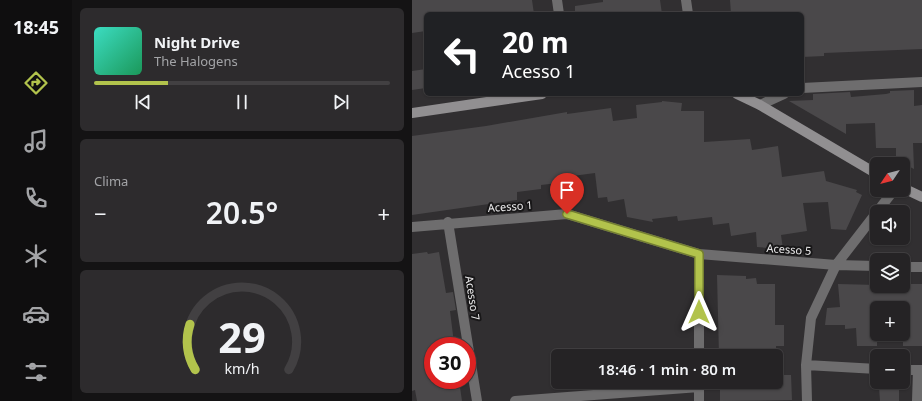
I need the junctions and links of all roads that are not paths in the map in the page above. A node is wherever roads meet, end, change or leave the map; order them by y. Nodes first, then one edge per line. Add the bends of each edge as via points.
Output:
1 (557, 0) edge
2 (686, 0) edge
3 (559, 12) edge
4 (688, 12) edge
5 (922, 82) edge
6 (804, 88) edge
7 (528, 96) edge
8 (741, 96) edge
9 (780, 96) edge
10 (760, 105) junction
11 (412, 113) edge
12 (870, 170) edge
13 (910, 191) edge
14 (889, 197) edge
15 (922, 197) edge
16 (448, 222) junction
17 (412, 227) edge
18 (699, 254) junction
19 (836, 265) junction
20 (870, 266) edge
21 (910, 266) edge
22 (922, 267) edge
23 (699, 349) edge
24 (806, 365) junction
25 (870, 368) edge
26 (920, 370) edge
27 (653, 389) edge
28 (699, 389) edge
29 (477, 401) edge
30 (515, 401) edge
31 (699, 401) edge
32 (807, 401) edge
33 (917, 401) edge

1 - 3 street
2 - 4 street
5 - 6 street
7 - 11 street
8 - 10 street
9 - 10 street
10 - 12 street
13 - 15 street
14 - 19 street
16 - 17 street, Acesso 1
16 - 18 street, Acesso 1 via 567,214
16 - 29 street, Acesso 7
18 - 19 street, Acesso 5
18 - 23 street
19 - 20 street, Acesso 5
19 - 24 street via 812,318
21 - 22 street
24 - 25 street
24 - 32 street
26 - 33 street
27 - 30 street
28 - 31 street

